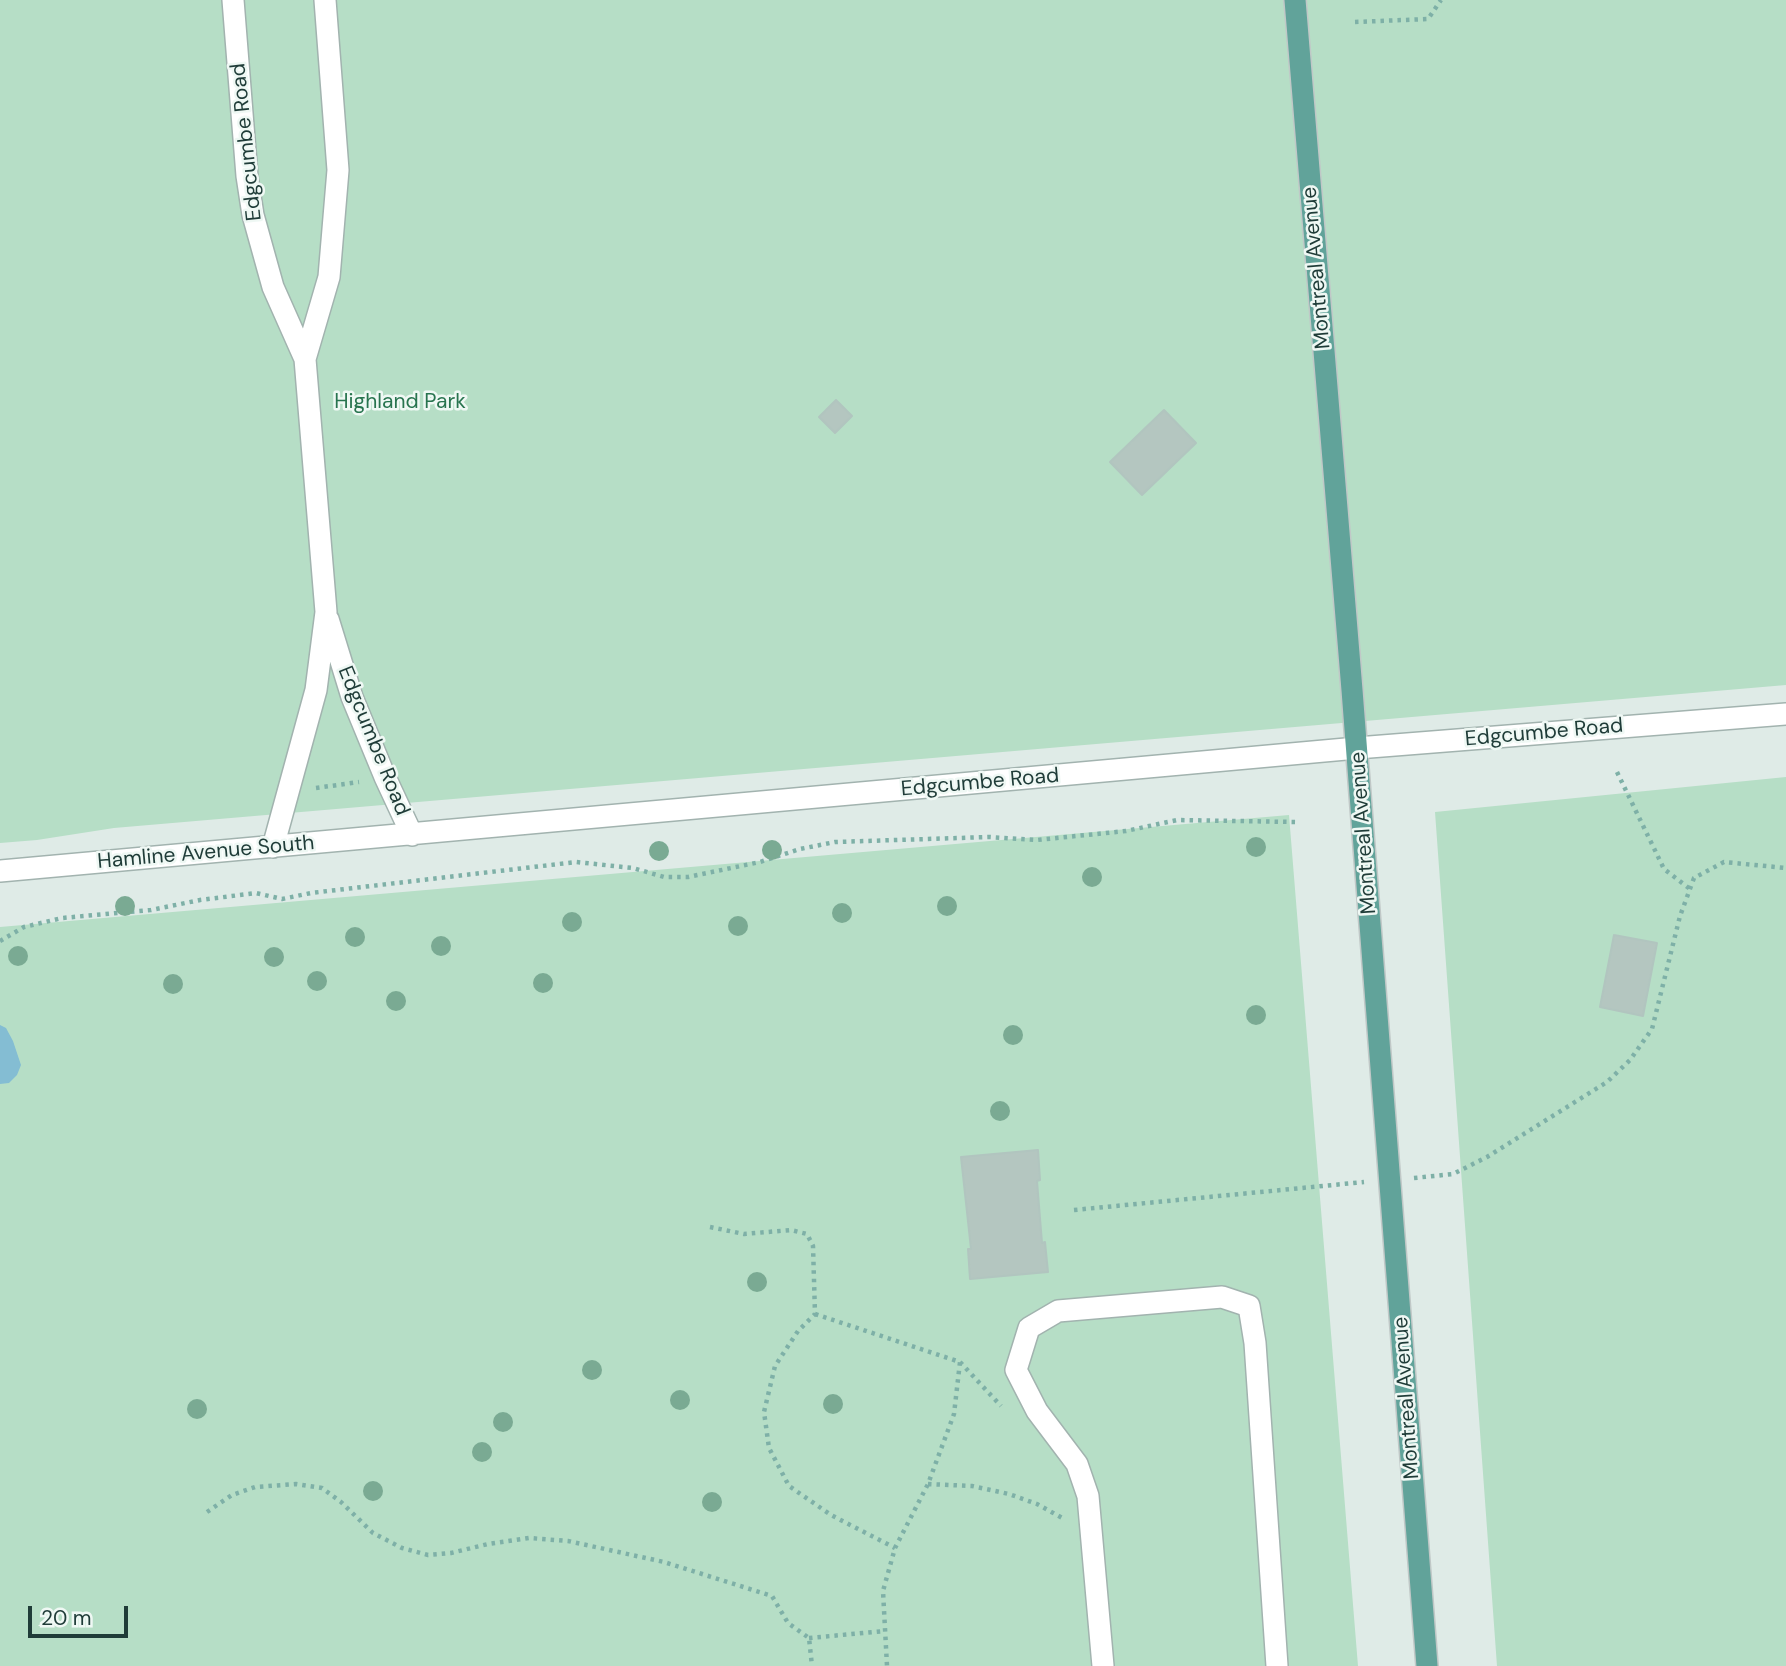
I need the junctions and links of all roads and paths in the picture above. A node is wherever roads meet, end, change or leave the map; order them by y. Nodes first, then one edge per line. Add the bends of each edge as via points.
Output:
1 (233, 0) edge
2 (325, 0) edge
3 (1295, 0) edge
4 (1441, 0) edge
5 (1354, 22) dead end
6 (305, 359) junction
7 (326, 612) junction
8 (1786, 713) edge
9 (1357, 748) junction
10 (1617, 772) dead end
11 (1297, 822) dead end
12 (412, 835) junction
13 (273, 847) junction
14 (1786, 867) edge
15 (0, 871) edge
16 (1690, 890) junction
17 (0, 941) edge
18 (1390, 1180) junction
19 (1074, 1210) dead end
20 (710, 1227) dead end
21 (815, 1314) junction
22 (960, 1362) junction
23 (1002, 1407) dead end
24 (928, 1484) junction
25 (1062, 1507) dead end
26 (207, 1512) dead end
27 (895, 1548) junction
28 (885, 1631) junction
29 (809, 1638) junction
30 (812, 1666) edge
31 (887, 1666) edge
32 (1103, 1666) edge
33 (1277, 1666) edge
34 (1427, 1666) edge

1 - 6 street, Edgcumbe Road via 253,215 273,287
2 - 6 street, Edgcumbe Road via 338,170 329,277
3 - 9 main road, Montreal Avenue
4 - 5 path via 1428,19
6 - 7 street, Edgcumbe Road
7 - 12 street, Edgcumbe Road via 352,697
7 - 13 street, Edgcumbe Road via 316,690
8 - 9 street, Edgcumbe Road
9 - 12 street, Edgcumbe Road
9 - 18 main road, Montreal Avenue
10 - 16 path via 1664,869
11 - 17 path via 1177,820 1126,831 1037,840 835,842 688,877 576,862 282,899 256,893 62,918 24,927
12 - 13 street, Hamline Avenue South
13 - 15 street, Hamline Avenue South
14 - 16 path via 1724,862 1694,878
16 - 18 path via 1652,1029 1630,1060 1607,1082 1487,1157 1452,1174
18 - 19 path
18 - 34 main road, Montreal Avenue
20 - 21 path via 744,1234 791,1230 807,1234 813,1246
21 - 22 path
21 - 27 path via 775,1366 764,1412 769,1448 789,1486 831,1515
22 - 23 path
22 - 24 path via 954,1414
24 - 25 path via 1009,1494 1064,1519
24 - 27 path
26 - 29 path via 232,1495 255,1487 296,1484 322,1488 373,1533 402,1548 428,1555 529,1538 568,1541 664,1562 772,1596 788,1623
27 - 28 path via 883,1591
28 - 29 path
28 - 31 path
29 - 30 path
32 - 33 street via 1088,1496 1077,1464 1037,1411 1016,1370 1028,1328 1058,1311 1222,1297 1249,1306 1255,1343

